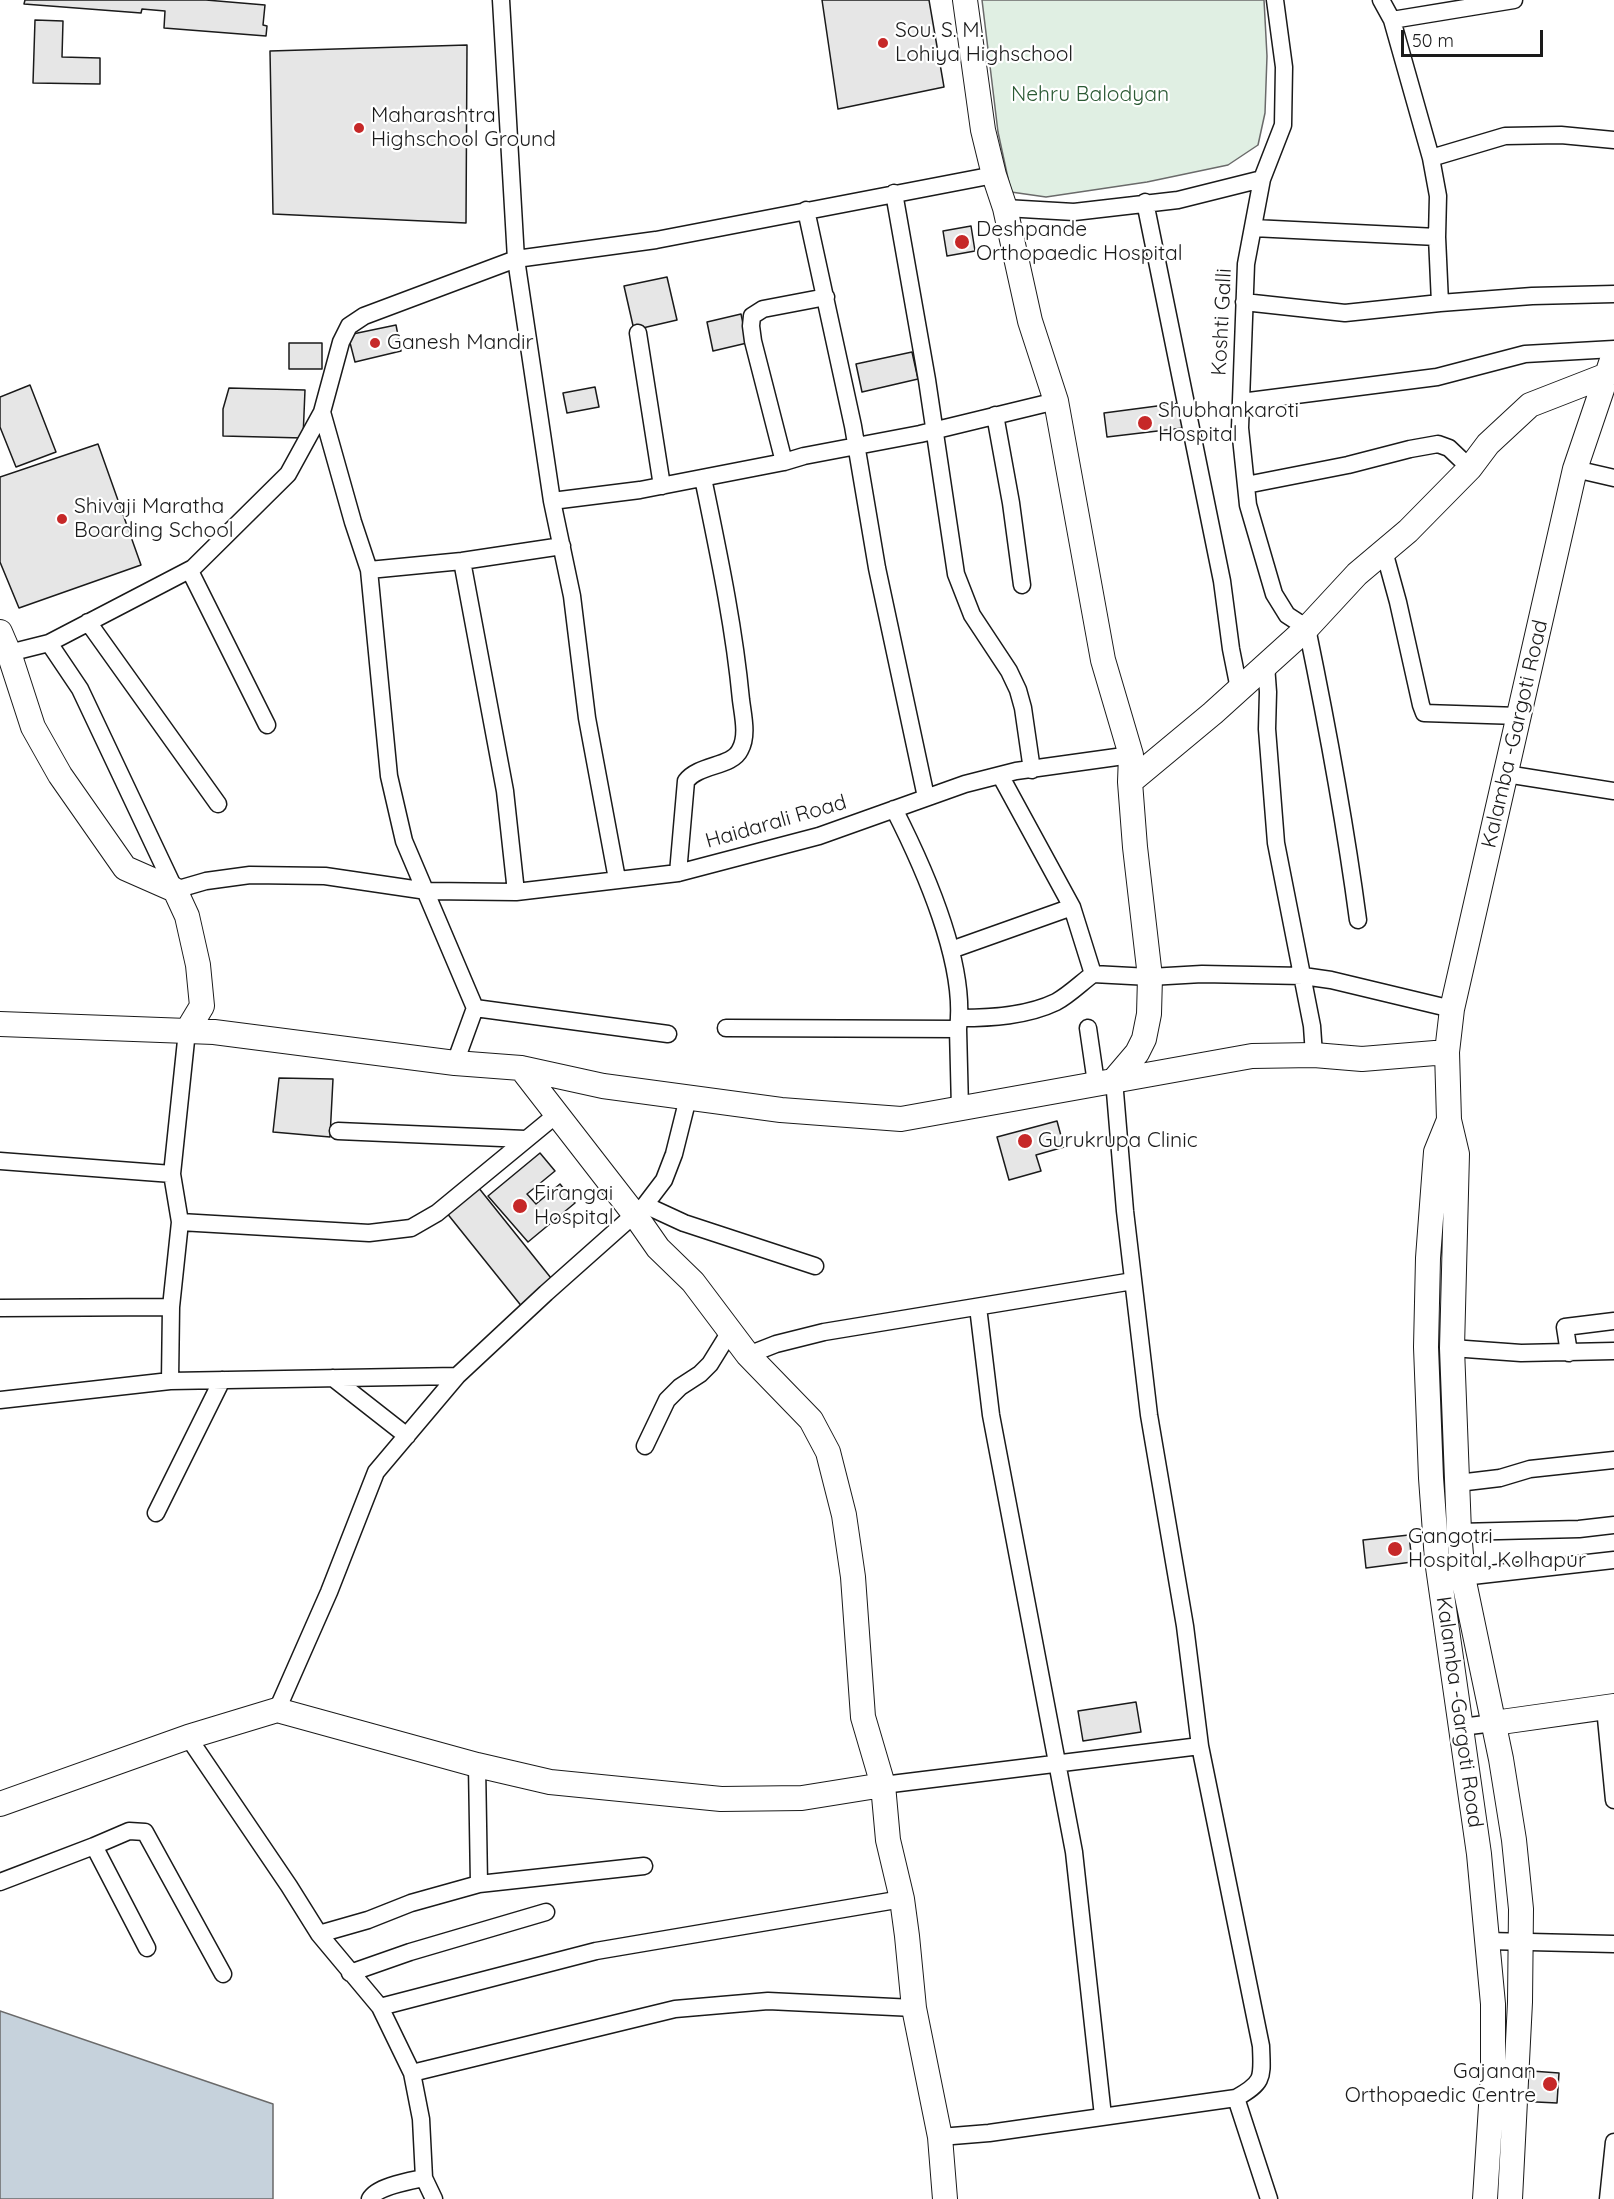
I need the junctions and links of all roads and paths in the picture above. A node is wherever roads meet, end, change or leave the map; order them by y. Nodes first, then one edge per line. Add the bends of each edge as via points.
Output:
1 (501, 0) edge
2 (965, 0) edge
3 (1275, 0) edge
4 (1381, 0) edge
5 (1514, 0) edge
6 (1392, 21) junction
7 (1614, 140) edge
8 (1431, 158) junction
9 (994, 175) junction
10 (1262, 179) junction
11 (894, 193) junction
12 (1145, 202) junction
13 (1005, 208) junction
14 (806, 210) junction
15 (1253, 228) junction
16 (1437, 237) junction
17 (516, 259) junction
18 (1614, 294) edge
19 (826, 297) junction
20 (1244, 302) junction
21 (1440, 303) junction
22 (638, 333) dead end
23 (1614, 349) edge
24 (1610, 365) edge
25 (1056, 401) junction
26 (1241, 402) junction
27 (322, 412) junction
28 (995, 416) junction
29 (934, 430) junction
30 (856, 447) junction
31 (784, 462) junction
32 (1470, 468) junction
33 (1575, 469) junction
34 (703, 477) junction
35 (1614, 478) edge
36 (1246, 485) junction
37 (662, 486) junction
38 (552, 501) junction
39 (562, 546) junction
40 (1384, 551) junction
41 (462, 561) junction
42 (369, 570) junction
43 (190, 572) junction
44 (1022, 585) dead end
45 (88, 622) junction
46 (1307, 628) junction
47 (49, 643) junction
48 (3, 647) edge
49 (1266, 665) junction
50 (1239, 689) junction
51 (1519, 717) junction
52 (267, 725) dead end
53 (1131, 755) junction
54 (1032, 770) junction
55 (1506, 774) junction
56 (1000, 776) junction
57 (1130, 782) junction
58 (1614, 791) edge
59 (926, 797) junction
60 (218, 804) dead end
61 (894, 809) junction
62 (678, 873) junction
63 (617, 879) junction
64 (175, 890) junction
65 (427, 891) junction
66 (516, 892) junction
67 (1072, 907) junction
68 (1358, 920) dead end
69 (951, 950) junction
70 (1093, 974) junction
71 (1150, 976) junction
72 (1303, 976) junction
73 (475, 1008) junction
74 (1452, 1009) junction
75 (0, 1023) edge
76 (959, 1023) junction
77 (726, 1028) dead end
78 (1088, 1028) dead end
79 (187, 1031) junction
80 (668, 1034) dead end
81 (1447, 1052) junction
82 (1314, 1055) junction
83 (455, 1063) junction
84 (521, 1068) junction
85 (1105, 1082) junction
86 (688, 1098) junction
87 (960, 1108) junction
88 (556, 1115) junction
89 (1449, 1120) junction
90 (338, 1131) dead end
91 (525, 1139) junction
92 (0, 1161) edge
93 (172, 1174) junction
94 (640, 1210) junction
95 (180, 1222) junction
96 (815, 1266) dead end
97 (1133, 1281) junction
98 (978, 1306) junction
99 (171, 1307) junction
100 (0, 1308) edge
101 (1614, 1321) edge
102 (731, 1330) junction
103 (1452, 1348) junction
104 (1614, 1351) edge
105 (1569, 1353) junction
106 (748, 1355) junction
107 (457, 1376) junction
108 (333, 1378) junction
109 (222, 1380) junction
110 (170, 1381) junction
111 (0, 1400) edge
112 (406, 1436) junction
113 (645, 1446) dead end
114 (1614, 1460) edge
115 (1458, 1484) junction
116 (156, 1513) dead end
117 (1614, 1526) edge
118 (1459, 1532) junction
119 (1614, 1560) edge
120 (1463, 1577) junction
121 (1610, 1707) edge
122 (277, 1710) junction
123 (1494, 1723) junction
124 (1461, 1726) junction
125 (188, 1737) junction
126 (1200, 1746) junction
127 (1058, 1763) junction
128 (477, 1765) junction
129 (883, 1785) junction
130 (1614, 1800) edge
131 (0, 1804) edge
132 (94, 1846) junction
133 (644, 1866) dead end
134 (0, 1882) edge
135 (479, 1884) junction
136 (902, 1899) junction
137 (546, 1912) dead end
138 (319, 1934) junction
139 (1488, 1941) junction
140 (1521, 1941) junction
141 (1614, 1944) edge
142 (147, 1948) dead end
143 (350, 1973) junction
144 (223, 1974) dead end
145 (380, 2007) junction
146 (914, 2008) junction
147 (412, 2073) junction
148 (1236, 2097) junction
149 (1103, 2116) junction
150 (940, 2137) junction
151 (1614, 2142) edge
152 (424, 2178) junction
153 (370, 2199) edge
154 (434, 2199) edge
155 (945, 2199) edge
156 (1269, 2199) edge
157 (1485, 2199) edge
158 (1510, 2199) edge
159 (1608, 2199) edge

1 - 17 street
2 - 9 street via 983,130
3 - 10 street, Koshti Galli via 1284,67 1283,125
4 - 6 street
5 - 6 street
6 - 8 street
7 - 8 street via 1561,135 1505,136
8 - 16 street via 1438,196
9 - 11 street
9 - 13 street
10 - 12 street via 1178,200
10 - 15 street, Koshti Galli
11 - 14 street
11 - 29 street
12 - 13 street via 1074,212
12 - 50 street via 1218,558
13 - 25 street via 1030,321
14 - 17 street via 656,240
14 - 19 street
15 - 16 street
15 - 20 street, Koshti Galli
16 - 21 street
17 - 27 street via 364,316 349,326
17 - 38 street
18 - 21 street
19 - 30 street
19 - 31 street via 763,309 753,316 753,341
20 - 21 street via 1345,313
20 - 26 street, Koshti Galli
22 - 37 street
23 - 26 street via 1525,354 1437,377
24 - 32 street via 1530,405 1488,444
24 - 33 street, Kalamba -Gargoti Road
25 - 28 street
25 - 53 street via 1103,660
26 - 36 street, Koshti Galli
27 - 42 street
27 - 43 street via 288,474
28 - 29 street
28 - 44 street
29 - 30 street
29 - 54 street via 956,574 972,615 1018,690
30 - 31 street
30 - 59 street
31 - 34 street
32 - 36 street via 1449,448 1438,444
32 - 40 street
33 - 35 street
33 - 51 street, Kalamba -Gargoti Road
34 - 37 street
34 - 62 street via 738,670 743,741 732,759 696,771 686,782
36 - 46 street, Koshti Galli via 1248,505 1274,594 1287,615
37 - 38 street
38 - 39 street
39 - 41 street
39 - 63 street via 573,596 587,718
40 - 46 street
40 - 51 street via 1424,713
41 - 42 street
41 - 66 street via 505,791
42 - 65 street via 389,776 405,841
43 - 45 street
43 - 52 street
45 - 47 street
45 - 60 street
46 - 49 street
46 - 68 street
47 - 48 street
47 - 64 street via 81,689
48 - 64 street via 33,727 60,775 118,859 125,868
49 - 50 street
49 - 72 street via 1276,843
50 - 57 street
51 - 55 street, Kalamba -Gargoti Road
53 - 54 street, Haidarali Road
53 - 57 street
54 - 56 street, Haidarali Road
55 - 58 street
55 - 74 street, Kalamba -Gargoti Road
56 - 59 street, Haidarali Road
56 - 67 street
57 - 71 street
59 - 61 street, Haidarali Road
61 - 62 street, Haidarali Road via 819,836
61 - 69 street via 919,859
62 - 63 street, Haidarali Road
63 - 66 street, Haidarali Road
64 - 65 street, Haidarali Road via 250,875 326,876
64 - 79 street via 187,916 202,1006
65 - 66 street, Haidarali Road
65 - 73 street
67 - 69 street
67 - 70 street
69 - 76 street
70 - 71 street
70 - 76 street via 1056,1002
71 - 72 street
71 - 85 street via 1144,1039 1137,1053
72 - 74 street
72 - 82 street
73 - 80 street
73 - 83 street
74 - 81 street, Kalamba -Gargoti Road
75 - 79 street
76 - 77 street
76 - 87 street
78 - 85 street
79 - 83 street
79 - 93 street
81 - 82 street via 1362,1059
81 - 89 street, Kalamba -Gargoti Road
82 - 85 street via 1252,1056
83 - 84 street
84 - 86 street via 603,1086
84 - 88 street
85 - 87 street
85 - 97 street
86 - 87 street via 901,1119
86 - 94 street via 664,1180
88 - 91 street
88 - 94 street
89 - 103 street, Kalamba -Gargoti Road via 1457,1154
89 - 124 street, Kalamba -Gargoti Road via 1436,1152 1426,1347 1437,1560
90 - 91 street
91 - 95 street via 437,1213 411,1228 369,1233
92 - 93 street
93 - 95 street
94 - 96 street
94 - 102 street via 658,1248 693,1282
94 - 107 street
95 - 99 street
97 - 98 street
97 - 126 street via 1149,1414 1185,1626
98 - 106 street via 824,1332
98 - 127 street via 991,1415
99 - 100 street
99 - 110 street
101 - 105 street via 1565,1327
102 - 106 street
102 - 113 street via 711,1364 667,1400
103 - 105 street
103 - 115 street, Kalamba -Gargoti Road
104 - 105 street
106 - 129 street via 811,1420 828,1452 844,1515 853,1577 863,1717
107 - 108 street
107 - 112 street
108 - 109 street
108 - 112 street
109 - 110 street
109 - 116 street
110 - 111 street
112 - 122 street via 376,1472
114 - 115 street via 1530,1469
115 - 118 street, Kalamba -Gargoti Road
117 - 118 street
118 - 120 street, Kalamba -Gargoti Road
119 - 120 street
120 - 123 street, Kalamba -Gargoti Road
121 - 123 street
121 - 130 street
122 - 125 street
122 - 128 street
123 - 124 street
123 - 140 street, Kalamba -Gargoti Road via 1514,1840
124 - 139 street, Kalamba -Gargoti Road
125 - 131 street
125 - 138 street
126 - 127 street
126 - 148 street via 1261,2046 1262,2075 1254,2088
127 - 129 street
127 - 149 street via 1074,1852
128 - 129 street via 550,1782 721,1799 802,1797
128 - 135 street
129 - 136 street via 888,1840
132 - 134 street
132 - 142 street
132 - 144 street via 129,1831 145,1832
133 - 135 street
135 - 138 street
136 - 145 street via 596,1951
136 - 146 street
137 - 143 street
138 - 143 street
139 - 140 street
139 - 157 street, Kalamba -Gargoti Road via 1493,2075
140 - 141 street
140 - 158 street, Kalamba -Gargoti Road
143 - 145 street
145 - 147 street
146 - 147 street via 768,2001 675,2009
146 - 150 street
147 - 152 street via 421,2119
148 - 149 street
148 - 156 street
149 - 150 street
150 - 155 street
151 - 159 street
152 - 153 street via 389,2187 372,2194
152 - 154 street

